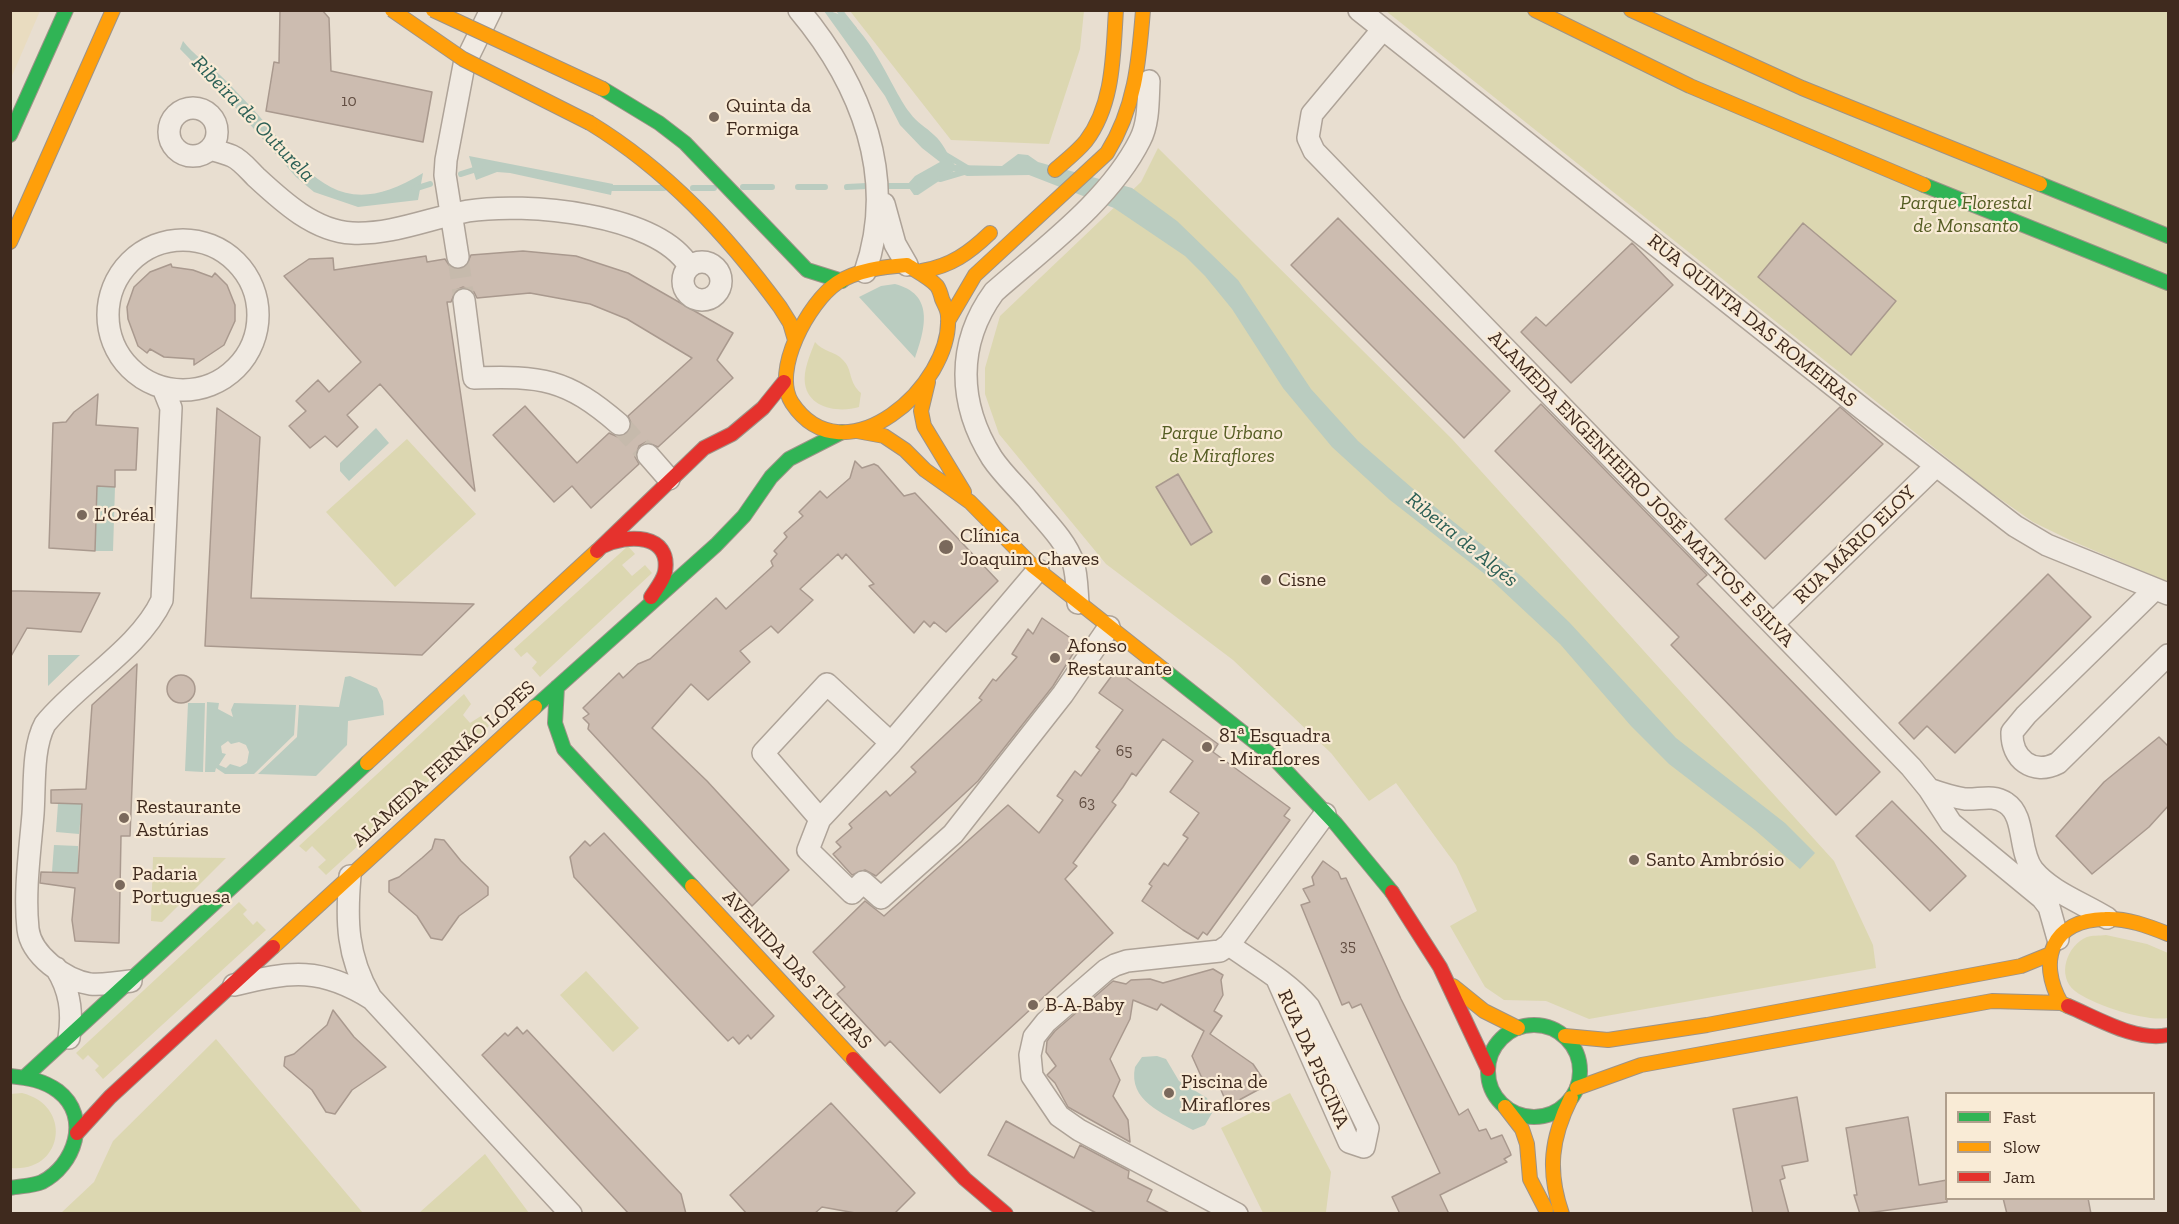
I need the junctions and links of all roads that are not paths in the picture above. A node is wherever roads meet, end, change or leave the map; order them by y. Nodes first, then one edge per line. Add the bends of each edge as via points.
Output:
1 (66, 10) edge
2 (113, 10) edge
3 (393, 10) edge
4 (433, 10) edge
5 (491, 10) edge
6 (799, 10) edge
7 (1116, 10) edge
8 (1143, 10) edge
9 (1157, 10) edge
10 (1359, 10) edge
11 (1535, 10) edge
12 (1631, 10) edge
13 (1383, 29) junction
14 (10, 135) edge
15 (210, 149) dead end
16 (1045, 180) dead end
17 (878, 181) junction
18 (452, 215) junction
19 (1004, 220) dead end
20 (2169, 236) edge
21 (10, 242) edge
22 (458, 257) tunnel mouth
23 (689, 266) dead end
24 (914, 268) junction
25 (865, 272) junction
26 (842, 281) junction
27 (2169, 283) edge
28 (464, 300) tunnel mouth
29 (948, 321) junction
30 (795, 340) junction
31 (784, 382) junction
32 (927, 382) junction
33 (163, 388) junction
34 (189, 390) junction
35 (619, 424) tunnel mouth
36 (857, 431) junction
37 (842, 432) junction
38 (648, 455) tunnel mouth
39 (1936, 466) junction
40 (669, 479) junction
41 (970, 502) junction
42 (598, 550) junction
43 (1038, 570) junction
44 (2162, 591) edge
45 (1078, 603) junction
46 (643, 608) junction
47 (1773, 624) junction
48 (1109, 627) junction
49 (140, 633) junction
50 (2169, 655) edge
51 (557, 687) junction
52 (520, 737) dead end
53 (498, 742) junction
54 (548, 742) dead end
55 (891, 743) junction
56 (564, 749) junction
57 (1929, 789) junction
58 (1325, 814) junction
59 (820, 819) junction
60 (2019, 831) junction
61 (1984, 849) junction
62 (350, 876) junction
63 (2107, 918) junction
64 (2169, 934) edge
65 (1229, 945) junction
66 (2053, 947) junction
67 (55, 967) junction
68 (1446, 979) junction
69 (1278, 980) junction
70 (131, 981) junction
71 (231, 986) junction
72 (372, 999) junction
73 (2061, 1003) junction
74 (1518, 1028) junction
75 (1565, 1036) junction
76 (2164, 1036) edge
77 (69, 1038) junction
78 (2169, 1048) edge
79 (1488, 1069) junction
80 (10, 1076) edge
81 (27, 1076) junction
82 (1575, 1092) junction
83 (1505, 1107) junction
84 (77, 1133) junction
85 (10, 1188) edge
86 (571, 1214) edge
87 (1006, 1214) edge
88 (1237, 1214) edge
89 (1547, 1214) edge
90 (1562, 1214) edge

1 - 14 main road
2 - 21 main road
3 - 30 main road, bridge via 454,55 590,123 651,162 703,211 772,296 787,317
4 - 26 main road, bridge via 603,89 659,123 686,143 807,270
5 - 18 street via 471,46 459,82 445,175
6 - 17 street via 841,70 859,104
7 - 16 main road via 1109,79 1098,120 1086,141
8 - 29 main road via 1136,90 1130,115 1119,136 1107,153 975,275
9 - 45 street via 1141,139 1112,184 994,292 981,310 965,375 967,403 993,459 1056,534 1073,563
10 - 13 street, RUA QUINTA DAS ROMEIRAS
11 - 27 main road via 1755,117
12 - 20 main road via 1802,88
13 - 39 street, RUA QUINTA DAS ROMEIRAS
13 - 47 street, ALAMEDA ENGENHEIRO JOSÉ MATTOS E SILVA via 1312,114 1308,138 1314,151
15 - 18 street via 234,157 293,209 334,229 352,233 399,229
17 - 24 street via 895,244
17 - 25 street via 877,227
18 - 22 street
18 - 23 street via 517,207 587,215 660,240
19 - 24 main road via 963,260 941,269
24 - 25 main road via 879,267
24 - 29 main road via 940,289
25 - 26 main road
26 - 30 main road via 808,315
28 - 35 street via 474,378 524,377 558,383 586,398
29 - 32 main road via 939,359
30 - 31 main road
31 - 37 main road via 796,412 818,428
31 - 40 main road via 752,418 704,448
32 - 36 main road via 900,411
32 - 41 main road via 921,411 924,426
33 - 34 street
33 - 34 street via 134,372 114,346 108,325 109,301 118,278 133,259 154,246 177,240 201,242 224,252 242,268 254,289 258,313 255,337 244,359 227,376
33 - 49 street via 171,408 164,591 156,613
34 - 49 street via 183,409 172,598 158,620
36 - 37 main road
36 - 41 main road via 897,443
37 - 46 main road, ALAMEDA FERNÃO LOPES via 789,459 730,532
38 - 40 street
39 - 44 street, RUA QUINTA DAS ROMEIRAS via 2031,537
39 - 47 street, RUA MÁRIO ELOY
40 - 42 main road
41 - 43 main road
42 - 46 main road via 611,540 626,537 657,543 665,561 664,573
42 - 70 main road
43 - 45 main road
43 - 55 street
44 - 50 street via 2026,715 2012,732 2014,751 2030,766 2050,768
45 - 48 main road
46 - 51 main road, ALAMEDA FERNÃO LOPES
47 - 57 street, ALAMEDA ENGENHEIRO JOSÉ MATTOS E SILVA
48 - 58 main road via 1270,754
48 - 59 street via 1064,694 953,834 880,898 863,882 852,893 808,850
49 - 67 street via 50,717 41,731 28,930 33,944
51 - 53 main road, ALAMEDA FERNÃO LOPES
51 - 56 main road, AVENIDA DAS TULIPAS via 555,723
52 - 53 main road
53 - 62 main road, ALAMEDA FERNÃO LOPES
54 - 56 main road, AVENIDA DAS TULIPAS
55 - 59 street
55 - 59 street via 827,684 763,753
56 - 87 main road, AVENIDA DAS TULIPAS via 965,1179
57 - 60 street via 1965,799 1998,799 2016,814
57 - 61 street, ALAMEDA ENGENHEIRO JOSÉ MATTOS E SILVA via 1951,823
58 - 65 street
58 - 68 main road via 1391,892
60 - 61 street via 1998,850
60 - 63 street via 2026,858 2043,880
61 - 66 street, ALAMEDA ENGENHEIRO JOSÉ MATTOS E SILVA via 2049,907
62 - 71 main road, ALAMEDA FERNÃO LOPES
62 - 72 street via 350,941 357,972
63 - 64 main road
63 - 66 main road via 2082,920 2062,933
65 - 69 street, RUA DA PISCINA
65 - 88 street via 1220,951 1127,961 1106,969 1046,1022 1034,1037 1029,1055 1032,1076 1059,1116 1078,1130
66 - 73 main road via 2048,981
66 - 75 main road via 2021,966 1933,984 1608,1040
67 - 70 street via 90,984
67 - 77 street via 68,991 72,1021
68 - 74 main road via 1484,1011
68 - 79 main road
69 - 69 street, RUA DA PISCINA via 1309,1007 1368,1128 1364,1147 1349,1142
70 - 77 main road
71 - 72 street via 302,972 349,985
71 - 84 main road, ALAMEDA FERNÃO LOPES via 110,1097
72 - 86 street
73 - 76 main road via 2100,1022
73 - 82 main road via 1992,1001 1641,1065
74 - 75 main road via 1533,1024
74 - 79 main road via 1500,1040
75 - 82 main road via 1577,1052 1580,1066
76 - 78 main road
77 - 81 main road
79 - 83 main road via 1497,1098
80 - 81 main road
81 - 84 main road via 43,1080 63,1095 75,1117
82 - 83 main road via 1562,1107 1538,1117 1521,1115
82 - 90 main road via 1556,1129 1550,1161
83 - 89 main road via 1522,1129 1530,1179
84 - 85 main road via 74,1148 58,1174 31,1192

